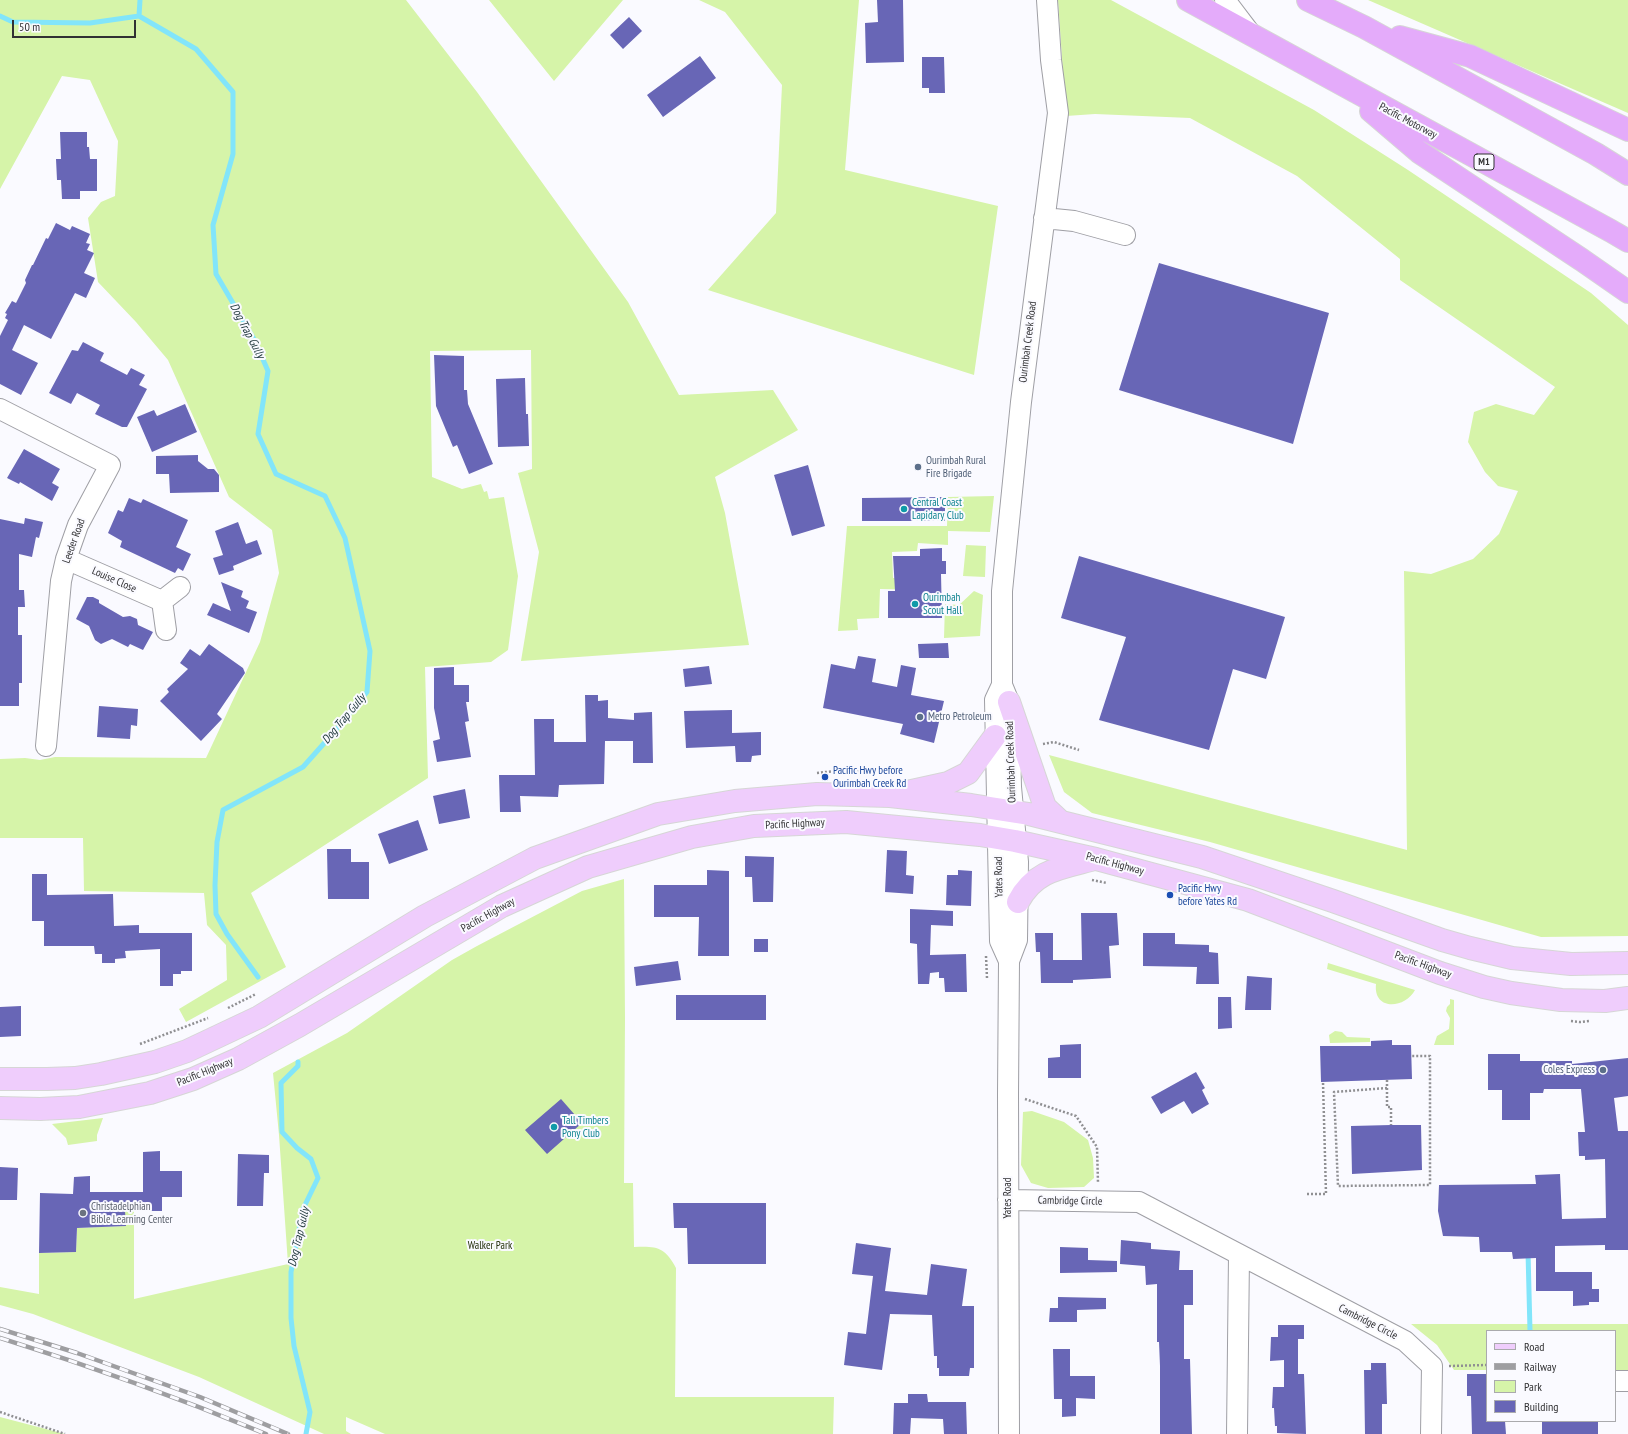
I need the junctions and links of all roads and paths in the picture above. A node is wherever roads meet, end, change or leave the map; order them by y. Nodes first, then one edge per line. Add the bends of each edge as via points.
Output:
1 (1047, 0) edge
2 (1188, 0) edge
3 (1225, 0) edge
4 (1308, 0) edge
5 (1364, 28) junction
6 (1250, 33) junction
7 (1339, 83) junction
8 (1628, 130) edge
9 (1628, 174) edge
10 (1044, 218) junction
11 (1125, 235) dead end
12 (1628, 241) edge
13 (1628, 292) edge
14 (0, 409) edge
15 (66, 559) junction
16 (180, 588) dead end
17 (162, 601) junction
18 (166, 630) dead end
19 (1006, 693) junction
20 (995, 736) junction
21 (1038, 744) dead end
22 (46, 746) dead end
23 (1079, 750) dead end
24 (890, 796) junction
25 (1005, 810) junction
26 (1060, 821) junction
27 (1006, 839) junction
28 (1096, 858) junction
29 (1085, 879) dead end
30 (1108, 884) dead end
31 (1018, 902) junction
32 (986, 954) dead end
33 (1009, 961) junction
34 (1628, 962) edge
35 (987, 978) dead end
36 (1628, 998) edge
37 (1565, 1020) dead end
38 (1594, 1020) dead end
39 (1411, 1056) dead end
40 (0, 1079) edge
41 (1387, 1080) dead end
42 (1322, 1082) dead end
43 (1387, 1088) junction
44 (1008, 1094) junction
45 (0, 1108) edge
46 (1391, 1125) dead end
47 (1307, 1194) dead end
48 (1008, 1200) junction
49 (1099, 1202) junction
50 (1239, 1255) junction
51 (1486, 1365) edge
52 (1432, 1366) junction
53 (1616, 1381) edge
54 (1628, 1381) edge
55 (0, 1412) edge
56 (65, 1434) edge
57 (1010, 1434) edge
58 (1237, 1434) edge
59 (1431, 1434) edge

1 - 10 street, Ourimbah Creek Road via 1058,113
2 - 6 highway, Pacific Motorway / M1
3 - 6 street
4 - 5 highway
5 - 8 highway via 1470,56
5 - 9 highway via 1596,154
6 - 7 highway, Pacific Motorway / M1
7 - 12 highway, Pacific Motorway / M1
7 - 13 highway via 1420,152
10 - 11 street via 1074,221
10 - 19 street, Ourimbah Creek Road via 1018,509 1002,590
14 - 15 street, Leeder Road via 110,465 78,525
15 - 17 street, Louise Close
15 - 22 street, Leeder Road via 61,581
16 - 17 street
17 - 18 street
19 - 20 street, Ourimbah Creek Road via 995,700
19 - 25 street, Ourimbah Creek Road
19 - 26 main road via 1045,807
20 - 24 main road via 968,773 948,783
20 - 25 street, Ourimbah Creek Road
21 - 23 path via 1054,742
24 - 25 main road
24 - 40 main road via 817,794 736,801 658,814 639,820 535,858 424,916 258,1017 187,1051 155,1062 102,1074 75,1078
25 - 26 main road
25 - 27 street, Ourimbah Creek Road
26 - 34 main road via 1202,856 1470,948 1512,958 1571,964
27 - 28 main road, Pacific Highway
27 - 31 street, Yates Road via 1018,862
27 - 33 street, Yates Road via 1000,941
27 - 45 main road, Pacific Highway via 846,822 754,826 692,837 588,866 502,906 300,1026 238,1059 193,1078 150,1093 79,1107
28 - 31 main road via 1056,869 1037,878 1023,891
28 - 36 main road, Pacific Highway via 1248,900 1440,973 1484,987 1561,1000 1605,1001
29 - 30 path
31 - 33 street, Yates Road via 1017,940
32 - 35 path
33 - 44 street, Yates Road
37 - 38 path
39 - 43 path via 1430,1056 1430,1186 1338,1186 1334,1092
41 - 43 path
42 - 47 path via 1326,1194
43 - 46 path via 1387,1107 1391,1107
44 - 48 street, Yates Road
44 - 49 path via 1076,1116 1097,1147
48 - 49 street, Cambridge Circle
48 - 57 street, Yates Road
49 - 50 street, Cambridge Circle via 1139,1202
50 - 52 street, Cambridge Circle via 1405,1341
50 - 58 street
51 - 52 path
52 - 59 street
53 - 54 street
55 - 56 path

